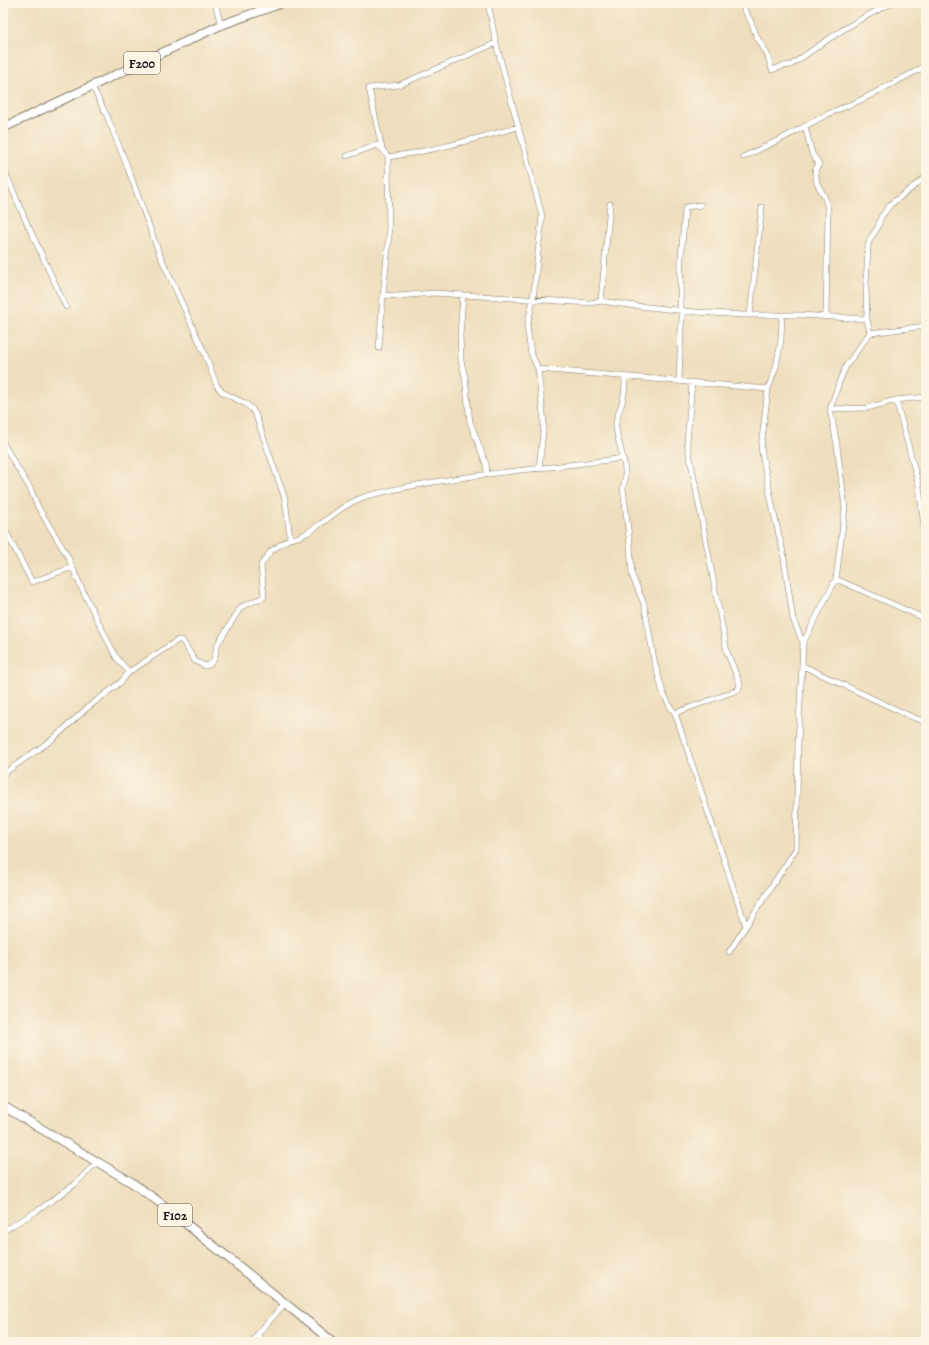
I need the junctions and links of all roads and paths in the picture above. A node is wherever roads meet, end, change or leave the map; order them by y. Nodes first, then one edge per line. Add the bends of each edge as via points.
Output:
1 (214, 3) edge
2 (488, 3) edge
3 (741, 3) edge
4 (893, 3) edge
5 (279, 4) edge
6 (221, 25) junction
7 (496, 43) junction
8 (926, 66) edge
9 (92, 86) junction
10 (805, 126) junction
11 (518, 127) junction
12 (3, 128) edge
13 (382, 149) junction
14 (347, 156) dead end
15 (388, 157) junction
16 (743, 157) dead end
17 (3, 167) edge
18 (926, 177) edge
19 (610, 204) dead end
20 (701, 205) dead end
21 (762, 207) dead end
22 (383, 295) junction
23 (462, 295) junction
24 (533, 299) junction
25 (601, 301) junction
26 (66, 307) dead end
27 (682, 310) junction
28 (750, 315) junction
29 (782, 315) junction
30 (826, 317) junction
31 (867, 319) junction
32 (926, 326) edge
33 (870, 333) junction
34 (379, 348) dead end
35 (538, 369) junction
36 (625, 377) junction
37 (679, 381) junction
38 (692, 383) junction
39 (768, 390) junction
40 (926, 396) edge
41 (896, 400) junction
42 (830, 409) junction
43 (3, 443) edge
44 (623, 458) junction
45 (539, 469) junction
46 (487, 474) junction
47 (3, 526) edge
48 (924, 536) dead end
49 (289, 540) junction
50 (73, 567) junction
51 (836, 579) junction
52 (926, 619) edge
53 (803, 643) junction
54 (803, 666) junction
55 (128, 672) junction
56 (675, 713) junction
57 (926, 722) edge
58 (3, 774) edge
59 (746, 926) junction
60 (729, 952) dead end
61 (3, 1106) edge
62 (97, 1162) junction
63 (3, 1231) edge
64 (285, 1303) junction
65 (257, 1335) junction
66 (253, 1342) edge
67 (265, 1342) edge
68 (333, 1342) edge

1 - 6 street
2 - 7 street
3 - 4 street via 756,37 767,54 772,70 791,65 838,32
5 - 6 main road, F200
6 - 9 main road, F200
7 - 11 street
7 - 13 street via 399,85 368,88
8 - 10 street
9 - 12 main road, F200
9 - 49 street via 127,166 158,254 201,345 217,386 222,392 246,404 256,416 285,499 291,534
10 - 16 street
10 - 30 street via 812,154 819,164 815,170 817,182 828,210
11 - 15 street via 437,149
11 - 24 street via 542,216
13 - 14 street via 376,145
13 - 15 street
15 - 22 street via 388,237
17 - 26 street
18 - 31 street via 891,204 870,238
19 - 25 street
20 - 27 street via 685,209 681,257
21 - 28 street
22 - 23 street
22 - 34 street
23 - 24 street
23 - 46 street via 461,361 470,422 486,464
24 - 25 street via 590,303
24 - 35 street via 527,327 530,353
25 - 27 street
27 - 28 street
27 - 37 street
28 - 29 street
29 - 30 street
29 - 39 street via 776,367
30 - 31 street
31 - 33 street
32 - 33 street
33 - 42 street via 846,366
35 - 36 street
35 - 45 street via 544,422
36 - 37 street
36 - 44 street via 623,400 615,425
37 - 38 street
38 - 39 street
38 - 56 street via 687,442 727,652 740,684 738,690
39 - 53 street via 761,448 783,552 793,619
40 - 41 street
41 - 42 street via 867,408
41 - 48 street via 919,486
42 - 51 street via 845,508
43 - 50 street
44 - 45 street
44 - 56 street via 626,481 623,488 632,575 644,604 663,693
45 - 46 street
46 - 49 street via 446,480 352,502 302,536
47 - 50 street via 32,582
49 - 55 street via 271,551 263,561 260,570 264,597 241,607 217,645 214,660 210,665 205,666 195,661 181,639
50 - 55 street via 116,657
51 - 52 street
51 - 53 street
53 - 54 street
54 - 57 street
54 - 59 street via 798,744 796,850
55 - 58 street via 121,682 53,739
56 - 59 street
59 - 60 street
61 - 62 main road, F102
62 - 63 street via 74,1185
62 - 64 main road, F102 via 159,1202
64 - 65 street
64 - 68 main road, F102
65 - 66 street
65 - 67 street

